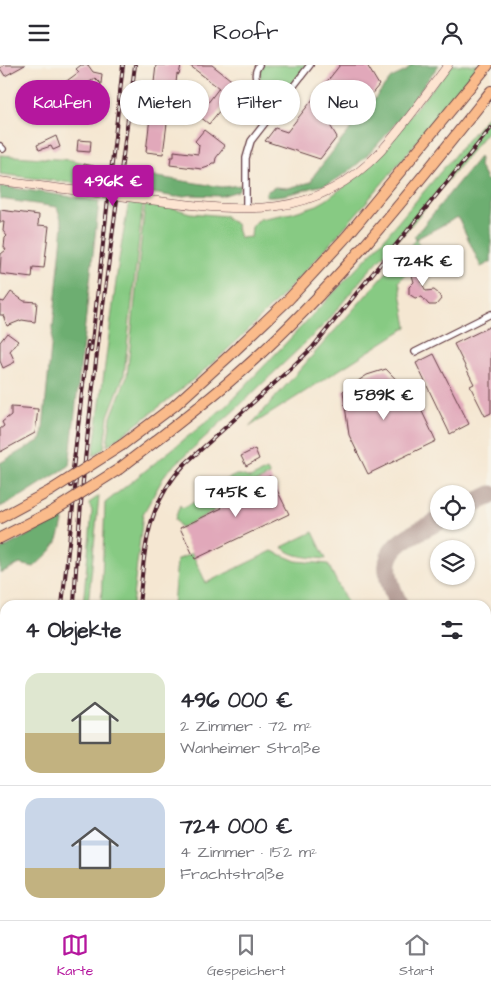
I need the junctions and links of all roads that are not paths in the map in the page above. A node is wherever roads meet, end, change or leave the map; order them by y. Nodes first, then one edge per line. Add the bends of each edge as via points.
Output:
1 (259, 65) edge
2 (310, 65) edge
3 (448, 65) edge
4 (488, 65) edge
5 (256, 80) edge
6 (298, 80) edge
7 (491, 91) edge
8 (263, 125) edge
9 (0, 181) edge
10 (246, 209) junction
11 (491, 314) edge
12 (414, 352) dead end
13 (0, 518) edge
14 (0, 538) edge

1 - 5 street via 255,73
2 - 6 street
3 - 10 street via 381,151 351,178 302,202
4 - 13 highway, bridge via 346,236 288,300 229,356 174,406 122,445 50,491
7 - 14 highway, bridge via 360,251 239,373 119,469 53,511
8 - 10 street via 249,146 246,158
9 - 10 street, bridge via 150,201
11 - 12 street

